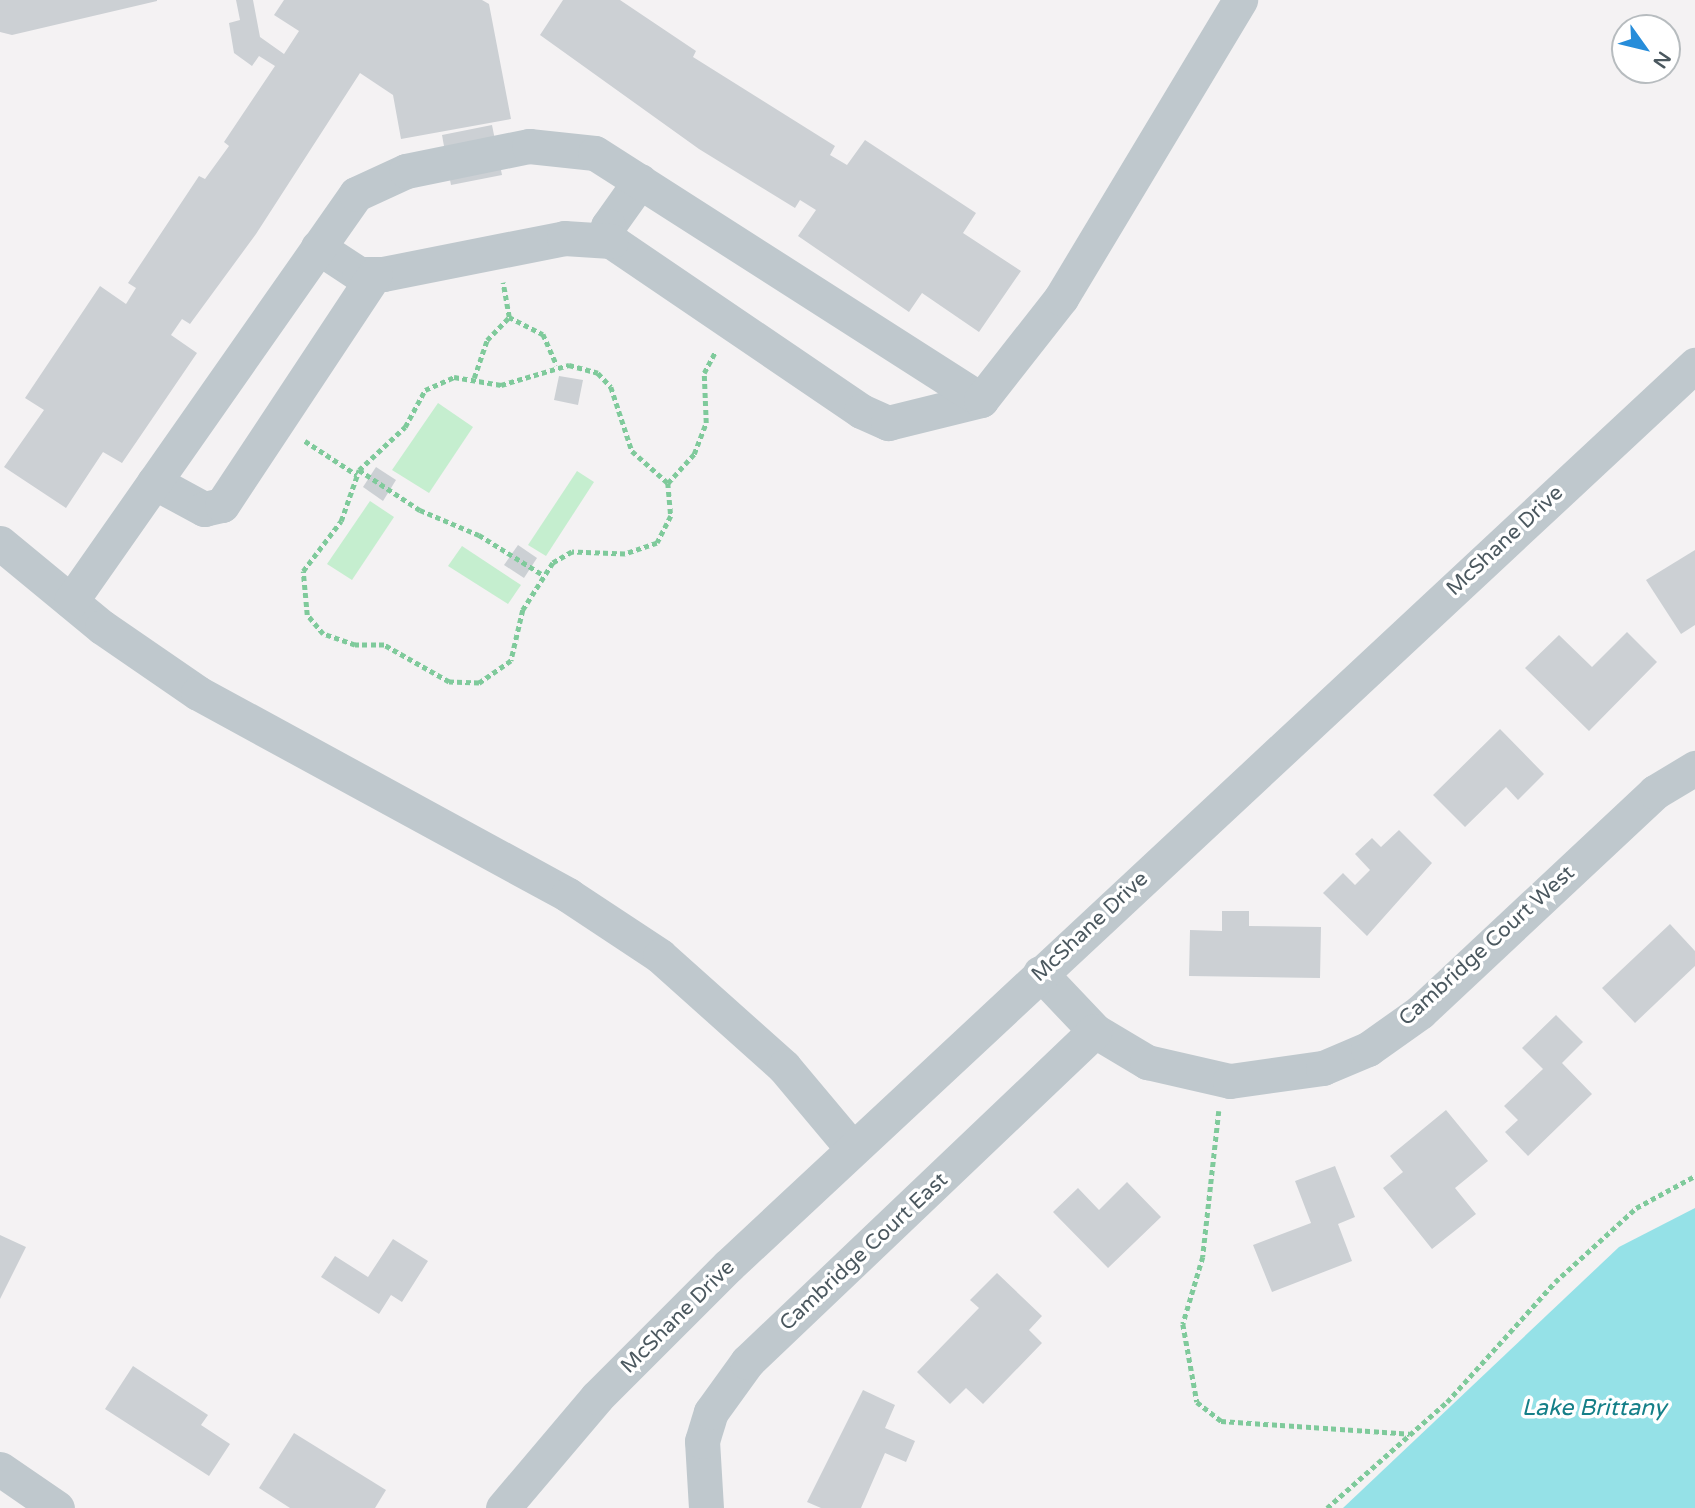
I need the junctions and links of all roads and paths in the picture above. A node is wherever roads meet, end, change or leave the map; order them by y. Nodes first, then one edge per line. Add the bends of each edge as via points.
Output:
1 (1240, 0) edge
2 (640, 181) junction
3 (611, 241) junction
4 (318, 247) junction
5 (498, 251) junction
6 (375, 274) junction
7 (509, 317) junction
8 (734, 324) junction
9 (1695, 365) edge
10 (557, 366) junction
11 (474, 378) junction
12 (981, 400) junction
13 (277, 422) junction
14 (358, 472) junction
15 (154, 482) junction
16 (668, 483) junction
17 (0, 543) edge
18 (544, 575) junction
19 (71, 601) junction
20 (1695, 768) edge
21 (1040, 973) junction
22 (1095, 1031) junction
23 (1222, 1079) junction
24 (852, 1148) junction
25 (1695, 1176) edge
26 (1410, 1434) junction
27 (0, 1469) edge
28 (57, 1508) edge
29 (503, 1508) edge
30 (706, 1508) edge
31 (1327, 1508) edge

1 - 12 street via 1061,299
2 - 3 street via 608,226
2 - 4 street via 595,153 529,146 406,171 356,194
2 - 12 street
3 - 5 street via 564,238
3 - 8 street
4 - 6 street via 359,274
4 - 15 street
5 - 6 street
5 - 7 path
6 - 13 street
7 - 10 path via 543,334
7 - 11 path via 487,340
8 - 12 street via 888,423
8 - 16 path via 704,373 701,436
9 - 21 street, McShane Drive
10 - 11 path via 501,384
10 - 16 path via 598,373 619,404 632,451
11 - 14 path via 439,380 425,390 405,427
13 - 14 path
13 - 15 street via 222,505 204,509
14 - 18 path via 419,510 479,535
14 - 18 path via 341,521 303,571 307,615 323,634 355,645 384,645 449,682 479,683 511,662 523,610
15 - 19 street
16 - 18 path via 671,516 657,543 625,554 572,552
17 - 19 street
19 - 24 street via 198,693 568,895 660,956 784,1067
20 - 23 street, Cambridge Court West via 1655,792 1420,1012 1368,1049 1324,1068
21 - 22 street, Cambridge Court West
21 - 24 street, McShane Drive
22 - 23 street, Cambridge Court West via 1147,1062
22 - 30 street, Cambridge Court East via 747,1362 711,1412 702,1441
23 - 26 path via 1213,1198 1183,1324 1197,1402 1221,1421
24 - 29 street, McShane Drive via 597,1397
25 - 26 path via 1636,1208
26 - 31 path
27 - 28 street

